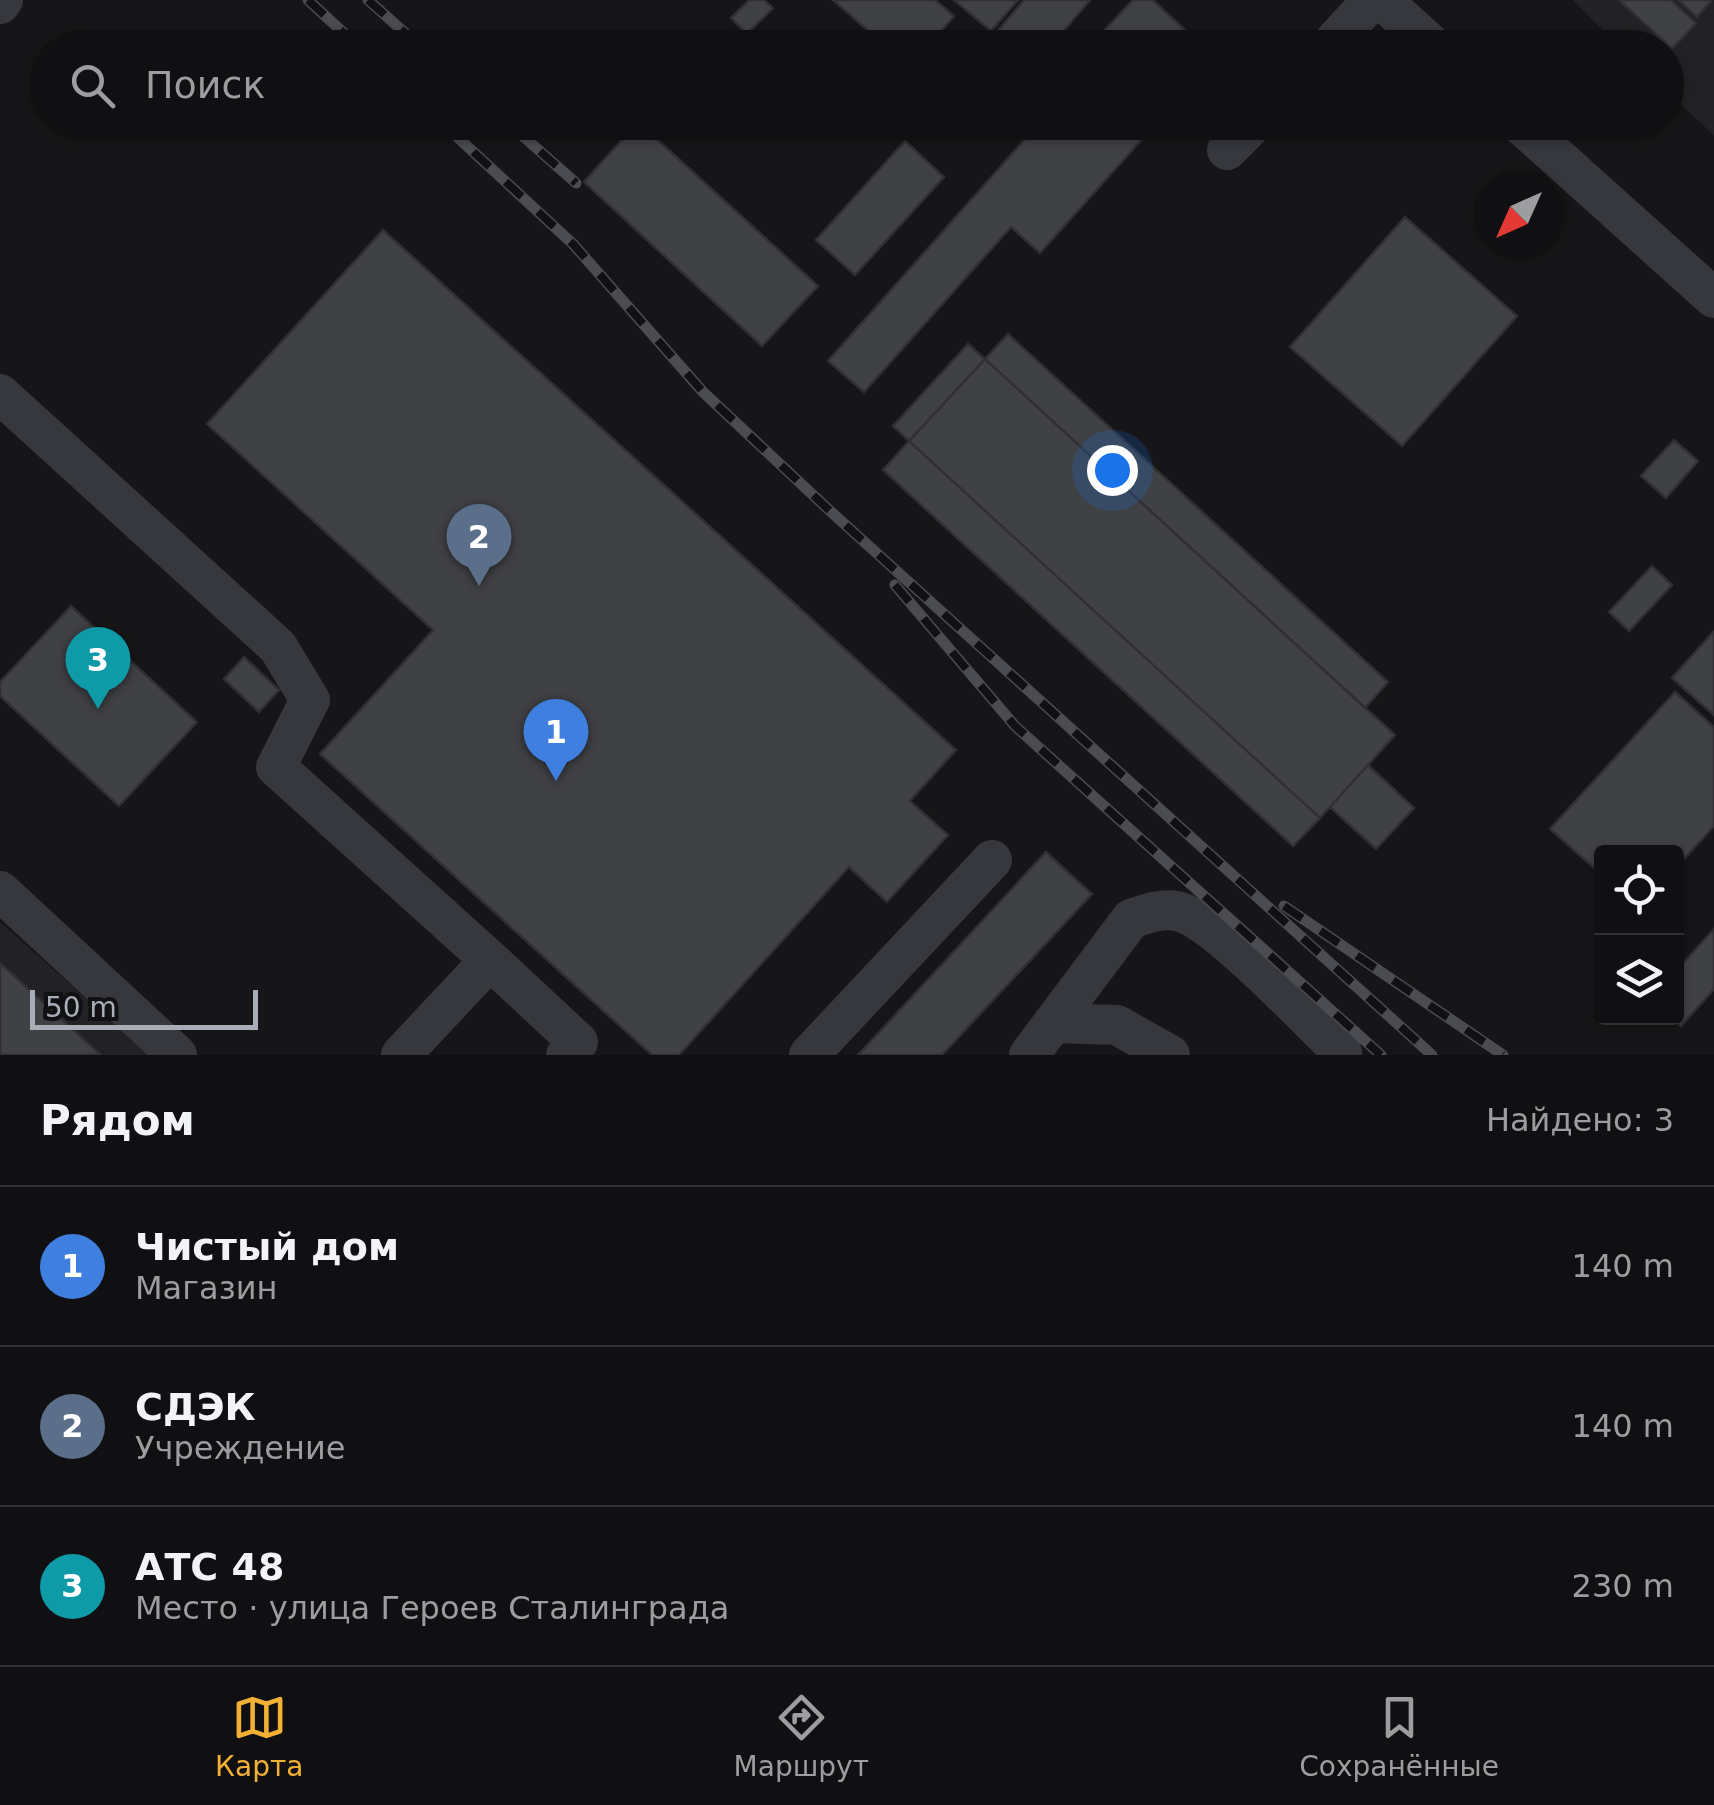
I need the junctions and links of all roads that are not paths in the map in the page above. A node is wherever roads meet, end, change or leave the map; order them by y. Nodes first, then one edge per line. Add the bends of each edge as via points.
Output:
1 (1372, 0) edge
2 (1382, 0) edge
3 (1344, 30) edge
4 (1415, 30) edge
5 (1538, 140) edge
6 (1714, 298) edge
7 (0, 394) edge
8 (992, 860) dead end
9 (0, 891) edge
10 (490, 960) junction
11 (1052, 1023) junction
12 (177, 1055) edge
13 (401, 1055) edge
14 (566, 1055) edge
15 (809, 1055) edge
16 (1028, 1055) edge
17 (1170, 1055) edge
18 (1340, 1055) edge

1 - 3 street
2 - 4 street
5 - 6 street
7 - 10 street via 278,646 310,700 276,767
8 - 15 street
9 - 12 street
10 - 13 street
10 - 14 street via 578,1042
11 - 16 street
11 - 17 street via 1117,1026
11 - 18 street via 1131,919 1157,910 1180,912 1217,935

